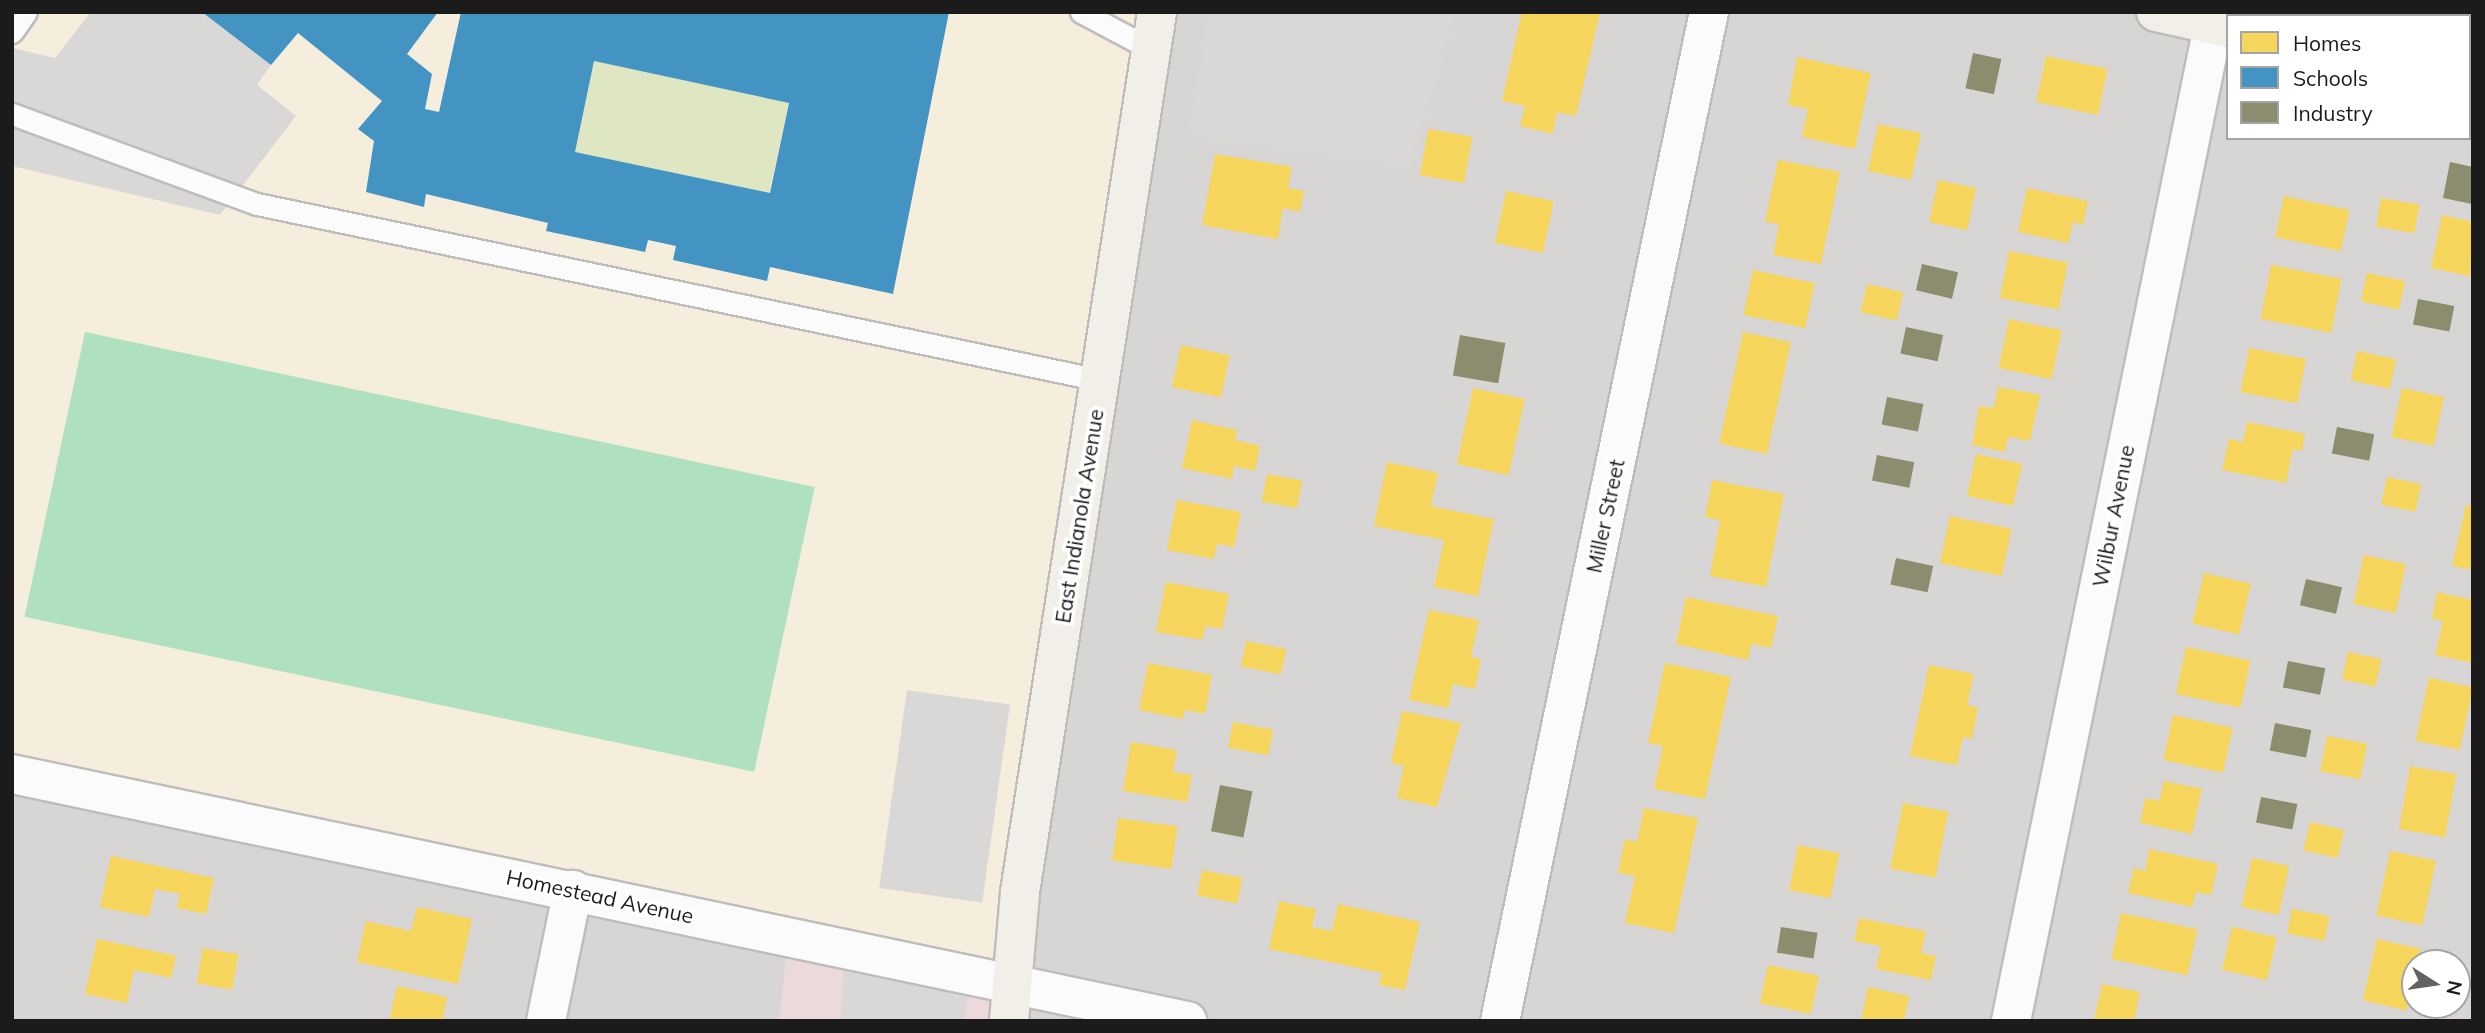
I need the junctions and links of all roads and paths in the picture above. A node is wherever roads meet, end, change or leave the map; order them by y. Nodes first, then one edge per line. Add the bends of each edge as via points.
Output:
1 (26, 12) edge
2 (1080, 12) edge
3 (1709, 12) edge
4 (2156, 12) edge
5 (2219, 21) edge
6 (1154, 31) edge
7 (12, 32) edge
8 (12, 114) edge
9 (1100, 380) junction
10 (13, 775) edge
11 (573, 890) junction
12 (1012, 982) junction
13 (546, 1021) edge
14 (1009, 1021) edge
15 (1187, 1021) edge
16 (1500, 1021) edge
17 (2011, 1021) edge

1 - 7 lane
2 - 6 lane
3 - 16 street, Miller Street
4 - 5 street
5 - 17 street, Wilbur Avenue
6 - 9 street, East Indianola Avenue
8 - 9 lane via 257,204
9 - 12 street, East Indianola Avenue
10 - 11 street, Homestead Avenue
11 - 12 street, Homestead Avenue
11 - 13 street
12 - 14 street, East Indianola Avenue
12 - 15 street, Homestead Avenue

